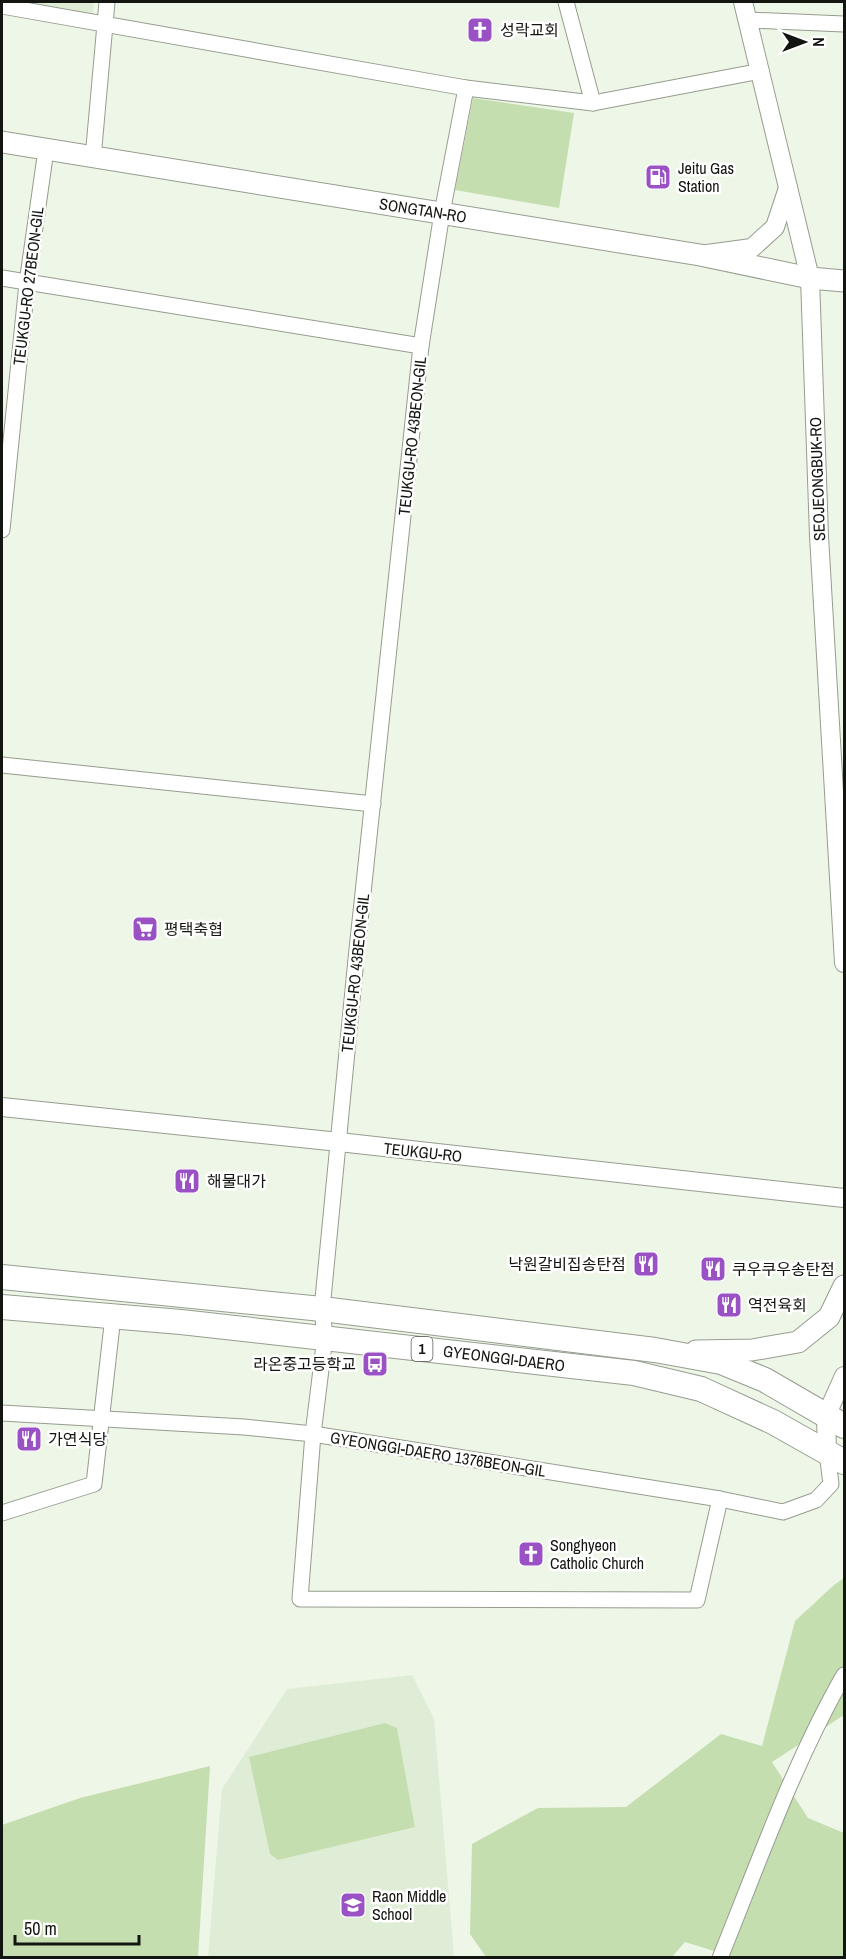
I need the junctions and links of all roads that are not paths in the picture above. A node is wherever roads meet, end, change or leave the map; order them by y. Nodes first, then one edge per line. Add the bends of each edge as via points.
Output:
1 (107, 2) edge
2 (566, 2) edge
3 (743, 2) edge
4 (2, 6) edge
5 (748, 20) junction
6 (105, 24) junction
7 (844, 24) edge
8 (761, 71) junction
9 (466, 88) junction
10 (593, 103) junction
11 (2, 142) edge
12 (46, 150) junction
13 (93, 158) junction
14 (788, 188) junction
15 (442, 213) junction
16 (700, 255) junction
17 (810, 278) junction
18 (2, 279) edge
19 (844, 280) edge
20 (27, 283) junction
21 (421, 346) junction
22 (3, 482) edge
23 (2, 530) edge
24 (2, 765) edge
25 (373, 804) junction
26 (844, 963) edge
27 (2, 1107) edge
28 (339, 1142) junction
29 (844, 1198) edge
30 (2, 1277) edge
31 (844, 1286) edge
32 (2, 1307) edge
33 (322, 1310) junction
34 (113, 1316) junction
35 (325, 1337) junction
36 (682, 1355) junction
37 (844, 1376) edge
38 (2, 1413) edge
39 (101, 1420) junction
40 (835, 1421) edge
41 (313, 1434) junction
42 (836, 1457) edge
43 (720, 1499) junction
44 (2, 1513) edge
45 (844, 1675) edge
46 (720, 1958) edge

1 - 6 street
2 - 10 street
3 - 5 street, SEOJEONGBUK-RO
4 - 6 street
5 - 7 street
5 - 8 street, SEOJEONGBUK-RO
6 - 9 street
6 - 13 street
8 - 10 street
8 - 14 street, SEOJEONGBUK-RO
9 - 10 street
9 - 15 street
11 - 12 main road, SONGTAN-RO
12 - 13 main road, SONGTAN-RO
12 - 20 street, TEUKGU-RO 27BEON-GIL
13 - 15 main road, SONGTAN-RO
14 - 16 street via 775,227 752,248
14 - 17 street, SEOJEONGBUK-RO
15 - 16 main road, SONGTAN-RO
15 - 21 street
16 - 17 main road, SONGTAN-RO
17 - 19 main road, SONGTAN-RO
17 - 26 street, SEOJEONGBUK-RO via 819,536
18 - 20 street, TEUKGU-RO 43BEON-GIL
20 - 21 street, TEUKGU-RO 43BEON-GIL
20 - 22 street, TEUKGU-RO 27BEON-GIL
21 - 25 street, TEUKGU-RO 43BEON-GIL
22 - 23 street, TEUKGU-RO 27BEON-GIL
24 - 25 street
25 - 28 street, TEUKGU-RO 43BEON-GIL
27 - 28 street, TEUKGU-RO
28 - 29 street, TEUKGU-RO
28 - 33 street, TEUKGU-RO 43BEON-GIL
30 - 33 main road, GYEONGGI-DAERO / 1
31 - 36 main road via 829,1317 798,1342
32 - 34 main road, GYEONGGI-DAERO / 1
33 - 35 street, TEUKGU-RO 43BEON-GIL
33 - 36 main road, GYEONGGI-DAERO / 1
34 - 35 main road, GYEONGGI-DAERO / 1
34 - 39 street
35 - 41 street, TEUKGU-RO 43BEON-GIL
35 - 42 main road, GYEONGGI-DAERO / 1 via 633,1373 678,1383 701,1389 773,1422
36 - 40 main road, GYEONGGI-DAERO / 1 via 722,1362 765,1380
37 - 40 street
38 - 39 street, GYEONGGI-DAERO 1376BEON-GIL
39 - 41 street, GYEONGGI-DAERO 1376BEON-GIL
39 - 44 street via 94,1484
40 - 42 street
41 - 43 street, GYEONGGI-DAERO 1376BEON-GIL
41 - 43 street, TEUKGU-RO 43BEON-GIL via 300,1599 697,1600
42 - 43 street, GYEONGGI-DAERO 1376BEON-GIL via 831,1484 816,1500 783,1512
45 - 46 street via 825,1708

